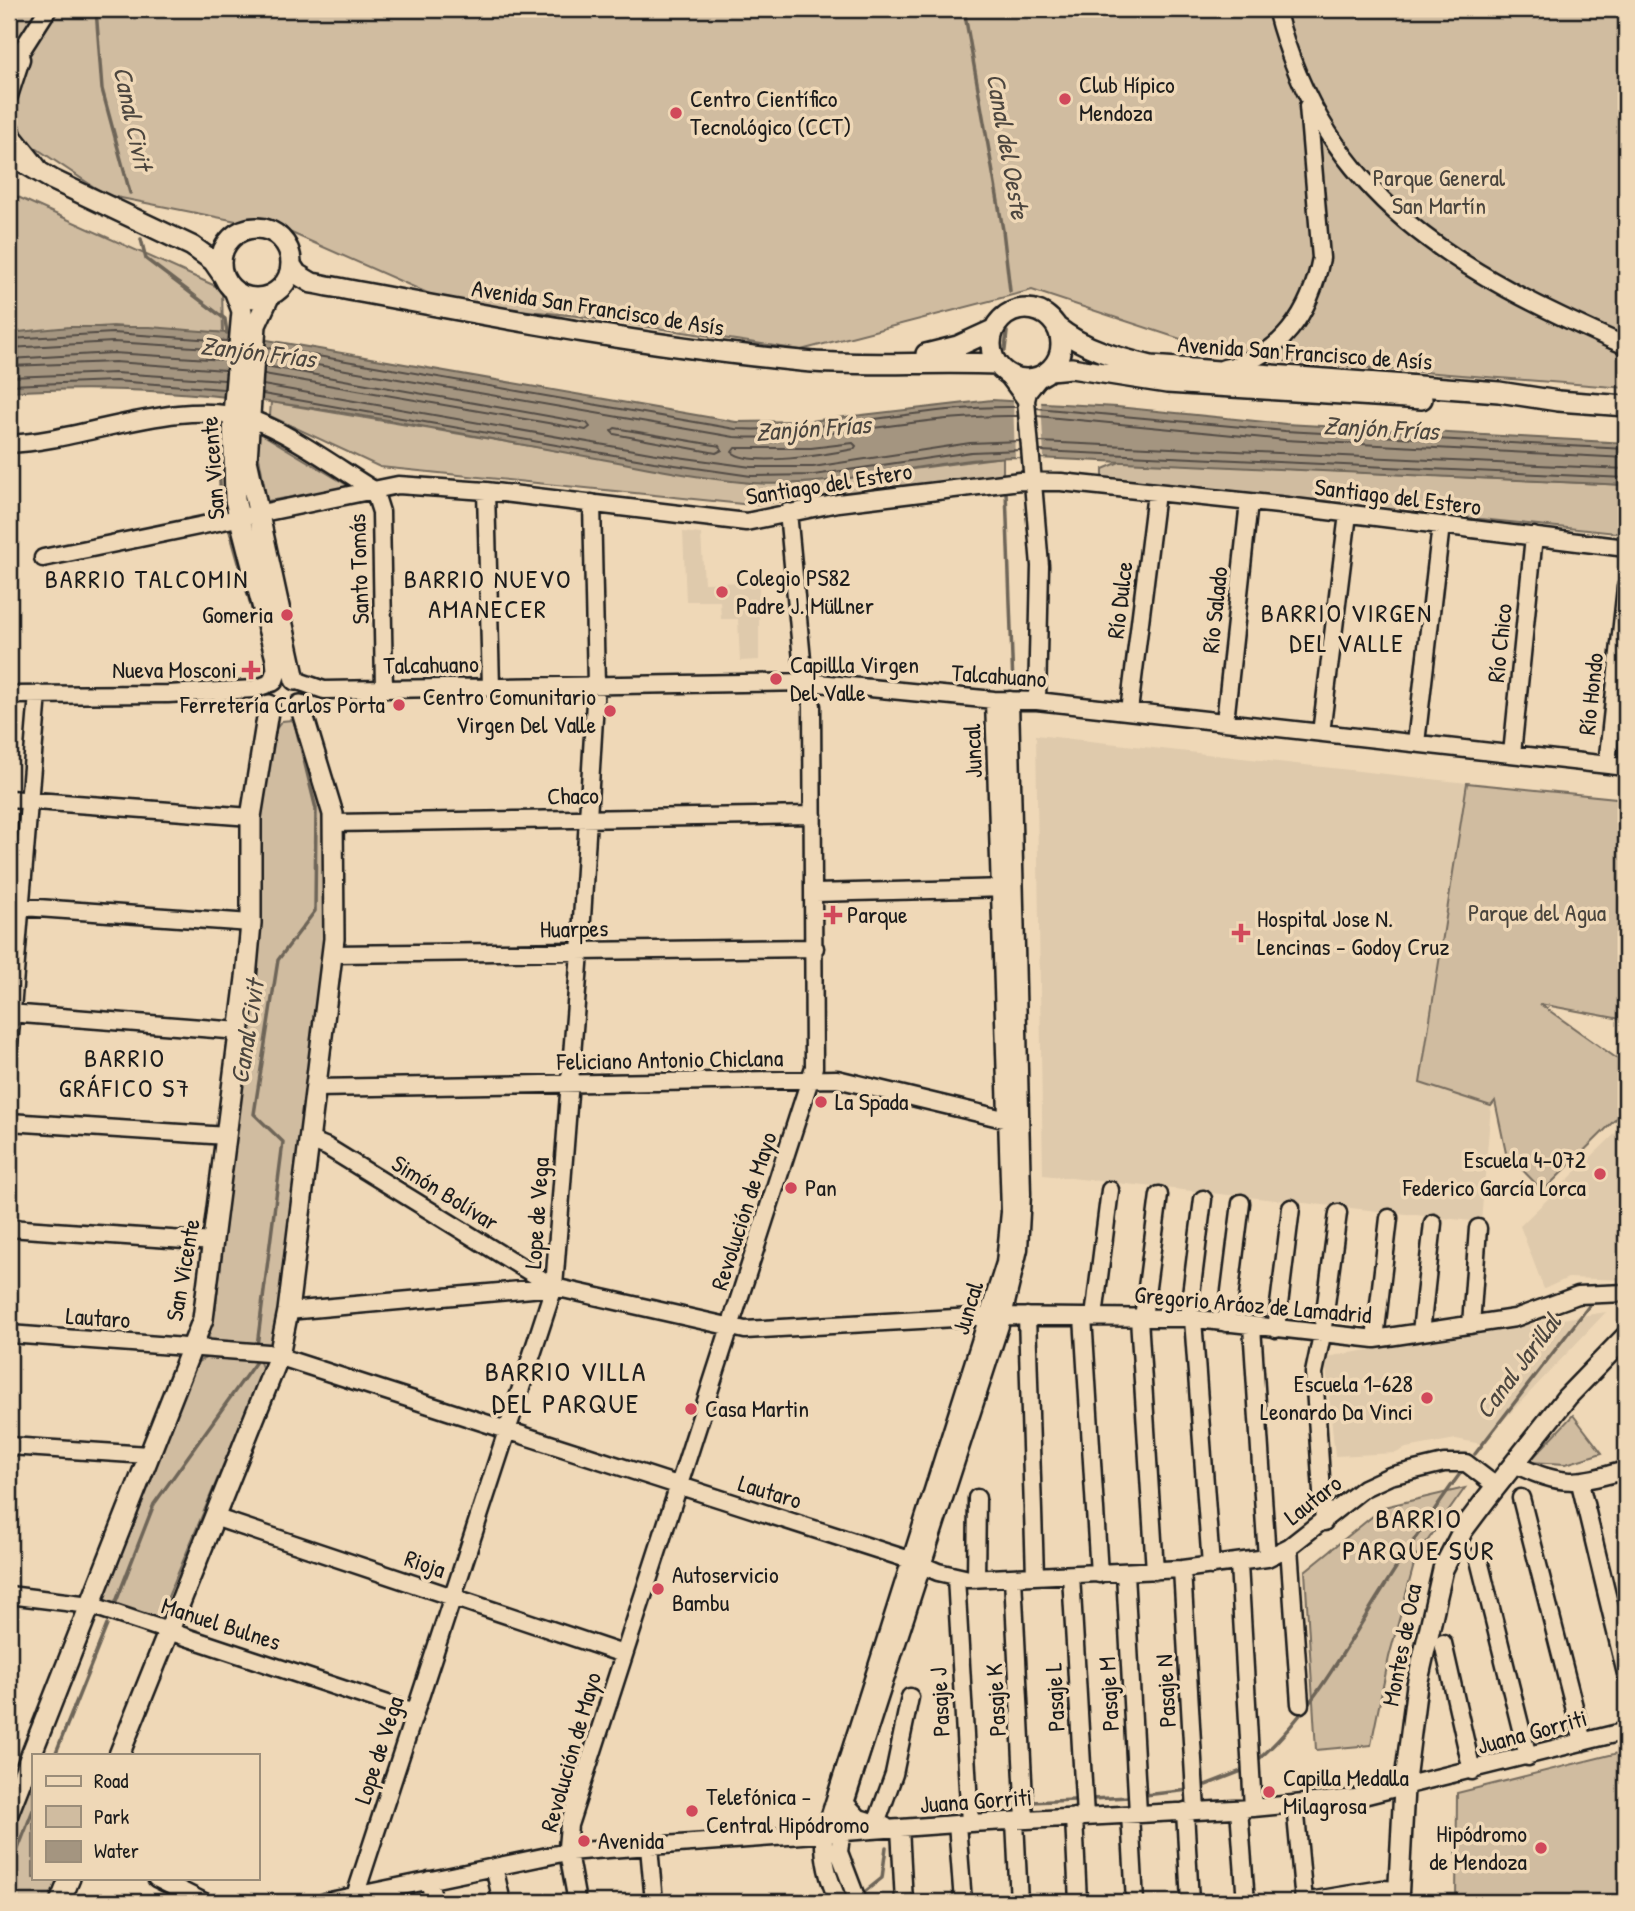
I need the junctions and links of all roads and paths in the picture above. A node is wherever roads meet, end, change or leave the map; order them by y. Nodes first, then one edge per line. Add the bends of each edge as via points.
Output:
1 (48, 9) edge
2 (1276, 9) edge
3 (26, 47) junction
4 (9, 69) edge
5 (9, 96) edge
6 (1307, 97) junction
7 (9, 125) edge
8 (9, 154) edge
9 (53, 180) junction
10 (156, 231) junction
11 (230, 239) junction
12 (290, 265) junction
13 (222, 274) junction
14 (345, 289) junction
15 (234, 290) junction
16 (274, 292) junction
17 (1057, 327) junction
18 (993, 330) junction
19 (247, 337) junction
20 (1626, 346) edge
21 (845, 364) junction
22 (1002, 369) junction
23 (1210, 371) junction
24 (1045, 374) junction
25 (1026, 400) junction
26 (1558, 401) junction
27 (1626, 406) edge
28 (241, 407) junction
29 (9, 444) edge
30 (1032, 481) junction
31 (374, 490) junction
32 (485, 491) junction
33 (1156, 493) junction
34 (1249, 502) junction
35 (592, 503) junction
36 (788, 512) junction
37 (1348, 514) junction
38 (247, 515) junction
39 (1441, 525) junction
40 (1534, 536) junction
41 (1626, 548) edge
42 (43, 558) dead end
43 (1626, 587) edge
44 (296, 680) junction
45 (808, 682) junction
46 (596, 685) junction
47 (491, 687) junction
48 (384, 689) junction
49 (324, 690) junction
50 (270, 692) junction
51 (38, 694) junction
52 (9, 695) edge
53 (1002, 700) junction
54 (1037, 701) junction
55 (301, 704) junction
56 (1129, 711) junction
57 (1225, 722) junction
58 (1321, 733) junction
59 (1416, 743) junction
60 (1512, 754) junction
61 (1606, 765) junction
62 (1626, 767) edge
63 (9, 799) edge
64 (31, 801) junction
65 (813, 815) junction
66 (251, 817) junction
67 (590, 819) junction
68 (334, 823) junction
69 (1007, 888) junction
70 (815, 893) junction
71 (14, 907) edge
72 (251, 923) junction
73 (815, 948) junction
74 (580, 952) junction
75 (334, 954) junction
76 (10, 1013) edge
77 (240, 1031) junction
78 (9, 1046) edge
79 (811, 1080) junction
80 (569, 1084) junction
81 (316, 1088) junction
82 (1013, 1121) junction
83 (9, 1122) edge
84 (227, 1136) junction
85 (310, 1140) junction
86 (1110, 1190) dead end
87 (1159, 1195) dead end
88 (1203, 1199) dead end
89 (1241, 1203) dead end
90 (1291, 1208) dead end
91 (1338, 1213) dead end
92 (1389, 1218) dead end
93 (1433, 1223) dead end
94 (9, 1227) edge
95 (1478, 1228) dead end
96 (214, 1242) junction
97 (554, 1287) junction
98 (1626, 1293) edge
99 (288, 1311) junction
100 (997, 1316) junction
101 (1027, 1316) junction
102 (1088, 1317) junction
103 (1141, 1318) junction
104 (1191, 1318) junction
105 (1226, 1323) junction
106 (1471, 1325) junction
107 (1252, 1326) junction
108 (730, 1327) junction
109 (1276, 1329) junction
110 (1421, 1332) junction
111 (9, 1334) edge
112 (1322, 1335) junction
113 (1626, 1336) edge
114 (1375, 1339) junction
115 (192, 1347) junction
116 (279, 1356) junction
117 (509, 1431) junction
118 (9, 1446) edge
119 (148, 1455) junction
120 (1514, 1464) junction
121 (1626, 1470) edge
122 (1580, 1483) junction
123 (677, 1486) junction
124 (1496, 1486) junction
125 (1521, 1497) dead end
126 (977, 1498) dead end
127 (214, 1517) junction
128 (1324, 1522) junction
129 (1289, 1547) junction
130 (1478, 1556) dead end
131 (1267, 1558) junction
132 (916, 1562) junction
133 (1239, 1564) junction
134 (1211, 1566) junction
135 (1182, 1569) junction
136 (1154, 1570) junction
137 (1125, 1573) junction
138 (1099, 1574) junction
139 (1071, 1575) junction
140 (1035, 1576) junction
141 (956, 1577) junction
142 (1013, 1578) junction
143 (976, 1579) junction
144 (9, 1595) edge
145 (451, 1597) junction
146 (90, 1605) junction
147 (168, 1631) junction
148 (1443, 1643) dead end
149 (623, 1654) junction
150 (1626, 1674) edge
151 (910, 1697) dead end
152 (1300, 1704) dead end
153 (415, 1713) junction
154 (1626, 1731) edge
155 (1583, 1742) junction
156 (119, 1754) edge
157 (1528, 1757) junction
158 (1472, 1771) junction
159 (1404, 1788) junction
160 (845, 1803) junction
161 (1295, 1804) junction
162 (1246, 1808) junction
163 (9, 1811) edge
164 (1190, 1811) junction
165 (1134, 1813) junction
166 (1080, 1817) junction
167 (1020, 1820) junction
168 (876, 1824) junction
169 (964, 1824) junction
170 (897, 1829) junction
171 (832, 1833) junction
172 (649, 1847) junction
173 (567, 1853) junction
174 (494, 1867) junction
175 (69, 1880) edge
176 (160, 1880) edge
177 (429, 1880) junction
178 (1398, 1896) edge
179 (354, 1899) edge
180 (60, 1902) edge
181 (204, 1902) edge
182 (325, 1902) edge
183 (434, 1902) edge
184 (502, 1902) edge
185 (577, 1902) edge
186 (654, 1902) edge
187 (839, 1902) edge
188 (858, 1902) edge
189 (904, 1902) edge
190 (964, 1902) edge
191 (1019, 1902) edge
192 (1078, 1902) edge
193 (1135, 1902) edge
194 (1189, 1902) edge
195 (1246, 1902) edge
196 (1303, 1902) edge

1 - 3 street
2 - 6 street
3 - 4 street
3 - 5 street
6 - 20 street via 1328,137 1353,169 1394,212 1451,257 1531,305
6 - 23 street via 1321,258 1309,302 1297,322 1266,352 1240,366
7 - 9 street via 22,149
8 - 9 main road, Avenida San Francisco de Asís
9 - 10 main road, Avenida San Francisco de Asís
10 - 11 main road, Avenida San Francisco de Asís
10 - 13 main road, Avenida San Francisco de Asís via 204,253
11 - 12 main road, Avenida San Francisco de Asís via 248,229 270,231 286,245
11 - 13 main road via 221,255
12 - 14 main road, Avenida San Francisco de Asís via 312,283
12 - 16 main road via 285,282
13 - 15 main road, Avenida San Francisco de Asís
14 - 16 main road, Avenida San Francisco de Asís
14 - 21 main road, Avenida San Francisco de Asís via 560,330
15 - 16 main road, Avenida San Francisco de Asís via 251,297
15 - 19 main road, San Vicente
16 - 19 main road, San Vicente
17 - 18 main road via 1041,312 1019,309
17 - 23 main road, Avenida San Francisco de Asís via 1078,342 1118,359
17 - 24 main road via 1061,352
18 - 21 main road, Avenida San Francisco de Asís via 942,351
18 - 22 main road via 992,354
19 - 28 main road, San Vicente
21 - 22 main road, Avenida San Francisco de Asís
22 - 24 main road via 1017,378
22 - 25 street
23 - 26 main road, Avenida San Francisco de Asís via 1499,392
24 - 25 street via 1028,391
24 - 26 main road, Avenida San Francisco de Asís via 1071,368 1237,388 1498,404
25 - 30 street
26 - 27 main road, Avenida San Francisco de Asís
28 - 29 street
28 - 31 street
28 - 38 main road, San Vicente
30 - 33 street, Santiago del Estero
30 - 36 street, Santiago del Estero
30 - 54 street via 1040,566
31 - 32 street, Santiago del Estero via 406,485
31 - 38 street, Santiago del Estero
31 - 48 street, Santo Tomás via 381,512
32 - 35 street, Santiago del Estero
32 - 47 street
33 - 34 street, Santiago del Estero
33 - 56 street, Río Dulce
34 - 37 street, Santiago del Estero
34 - 57 street, Río Salado
35 - 36 street, Santiago del Estero via 746,522
35 - 46 street, Lope de Vega
36 - 45 street, Revolución de Mayo
37 - 39 street, Santiago del Estero
37 - 58 street
38 - 42 street, Santiago del Estero
38 - 44 main road, San Vicente
38 - 50 main road, San Vicente via 276,659
39 - 40 street, Santiago del Estero
39 - 59 street
40 - 41 street, Santiago del Estero
40 - 60 street, Río Chico
43 - 61 street, Río Hondo
44 - 49 street, Talcahuano
44 - 50 main road via 284,676
44 - 55 main road via 303,692
45 - 46 street, Talcahuano
45 - 53 street, Talcahuano
45 - 65 street, Revolución de Mayo
46 - 47 street, Talcahuano
46 - 67 street, Lope de Vega
47 - 48 street, Talcahuano
48 - 49 street, Talcahuano
49 - 55 street, Talcahuano
50 - 51 street
50 - 55 main road via 284,713
50 - 66 main road, San Vicente
51 - 52 street
51 - 64 street
53 - 54 street, Talcahuano
53 - 69 street, Juncal
54 - 56 street, Talcahuano
55 - 68 main road
56 - 57 street, Talcahuano
57 - 58 street, Talcahuano
58 - 59 street, Talcahuano
59 - 60 street, Talcahuano
60 - 61 street, Talcahuano
61 - 62 street, Talcahuano
63 - 64 street
64 - 66 street
64 - 71 street via 25,878
65 - 67 street, Chaco
65 - 70 street, Revolución de Mayo
66 - 72 main road, San Vicente
67 - 68 street, Chaco
67 - 74 street, Lope de Vega
68 - 75 main road
69 - 70 street
69 - 82 street, Juncal
70 - 73 street, Revolución de Mayo
71 - 72 street
71 - 76 street
72 - 77 main road, San Vicente
73 - 74 street, Huarpes
73 - 79 street, Revolución de Mayo via 816,1053
74 - 75 street, Huarpes
74 - 80 street, Lope de Vega
75 - 81 main road
76 - 77 street
76 - 78 street
77 - 84 main road, San Vicente
79 - 80 street, Feliciano Antonio Chiclana
79 - 82 street, Feliciano Antonio Chiclana via 837,1079
79 - 108 street, Revolución de Mayo
80 - 81 street, Feliciano Antonio Chiclana
80 - 97 street, Lope de Vega
81 - 85 main road
82 - 100 street, Juncal via 1008,1240
83 - 84 street
84 - 96 main road, San Vicente
85 - 97 street, Simón Bolívar
85 - 99 main road
86 - 102 street
87 - 103 street
88 - 104 street
89 - 105 street
90 - 109 street
91 - 112 street
92 - 114 street
93 - 110 street
94 - 96 street
95 - 106 street
96 - 115 main road, San Vicente via 204,1314
97 - 99 street, Gregorio Aráoz de Lamadrid
97 - 108 street, Gregorio Aráoz de Lamadrid
97 - 117 street, Lope de Vega
98 - 106 street, Gregorio Aráoz de Lamadrid via 1578,1295 1515,1318
99 - 116 main road
100 - 101 street, Gregorio Aráoz de Lamadrid
100 - 108 street, Gregorio Aráoz de Lamadrid via 745,1330
100 - 132 street, Juncal
101 - 102 street, Gregorio Aráoz de Lamadrid
101 - 140 street
102 - 103 street, Gregorio Aráoz de Lamadrid
102 - 138 street
103 - 104 street, Gregorio Aráoz de Lamadrid
103 - 136 street
104 - 105 street, Gregorio Aráoz de Lamadrid
104 - 134 street
105 - 107 street, Gregorio Aráoz de Lamadrid
106 - 110 street, Gregorio Aráoz de Lamadrid
107 - 109 street, Gregorio Aráoz de Lamadrid
107 - 131 street
108 - 123 street, Revolución de Mayo
109 - 112 street, Gregorio Aráoz de Lamadrid
110 - 114 street, Gregorio Aráoz de Lamadrid
111 - 115 street, Lautaro
112 - 114 street, Gregorio Aráoz de Lamadrid
112 - 128 street via 1314,1373
113 - 120 main road, Montes de Oca via 1567,1397
115 - 116 street, Lautaro
115 - 119 main road, San Vicente
116 - 117 street, Lautaro
116 - 127 main road
117 - 123 street, Lautaro
117 - 145 street, Lope de Vega
118 - 119 street
119 - 146 main road, San Vicente
120 - 122 street via 1545,1478
120 - 124 main road, Montes de Oca
121 - 122 street
122 - 150 street
123 - 132 street, Lautaro
123 - 149 street, Revolución de Mayo
124 - 128 street, Lautaro via 1466,1463 1444,1463 1390,1476 1364,1488
124 - 159 main road, Montes de Oca via 1443,1569 1417,1685
125 - 155 street
126 - 143 street
127 - 145 street, Rioja
127 - 147 main road
128 - 129 street, Lautaro
129 - 131 street, Lautaro
129 - 152 street
130 - 157 street
131 - 133 street, Lautaro
132 - 141 street, Lautaro
132 - 160 street, Juncal
132 - 171 street, Juncal
133 - 134 street, Lautaro
133 - 162 street
134 - 135 street, Lautaro
135 - 136 street, Lautaro
135 - 164 street, Pasaje N
136 - 137 street, Lautaro
137 - 138 street, Lautaro
137 - 165 street, Pasaje M
138 - 139 street, Lautaro
139 - 140 street, Lautaro
139 - 166 street, Pasaje L
140 - 142 street, Lautaro
141 - 143 street, Lautaro
141 - 169 street, Pasaje J
142 - 143 street, Lautaro
142 - 167 street, Pasaje K
144 - 146 street, Manuel Bulnes
145 - 149 street, Rioja
145 - 153 street, Lope de Vega
146 - 147 street, Manuel Bulnes
146 - 163 main road, San Vicente
147 - 153 street, Manuel Bulnes
147 - 156 main road
148 - 158 street
149 - 173 street, Revolución de Mayo via 569,1825
151 - 168 street via 894,1774
153 - 179 street, Lope de Vega
154 - 155 street, Juana Gorriti
155 - 157 street, Juana Gorriti
157 - 158 street, Juana Gorriti
158 - 159 street, Juana Gorriti
159 - 161 street, Juana Gorriti via 1374,1796
159 - 178 main road, Montes de Oca
160 - 168 street via 859,1818
160 - 171 street, Juncal
161 - 162 street, Juana Gorriti
161 - 196 street
162 - 164 street, Juana Gorriti
162 - 195 street
164 - 165 street, Juana Gorriti
164 - 194 street, Pasaje N
165 - 166 street, Juana Gorriti
165 - 193 street, Pasaje M
166 - 167 street, Juana Gorriti
166 - 192 street, Pasaje L
167 - 169 street, Juana Gorriti
167 - 191 street, Pasaje K
168 - 170 street
169 - 170 street, Juana Gorriti
169 - 190 street, Pasaje J
170 - 171 street, Juana Gorriti
170 - 189 street
171 - 172 street, Juana Gorriti
171 - 187 street, Juncal via 823,1857
171 - 188 street, Juncal
172 - 173 street, Juana Gorriti
172 - 186 street
173 - 174 street, Juana Gorriti
173 - 185 street, Revolución de Mayo
174 - 177 street, Juana Gorriti
174 - 184 street
175 - 180 main road
176 - 181 street
177 - 179 street, Juana Gorriti
177 - 183 street
178 - 196 street via 1381,1889
179 - 182 street, Juana Gorriti

